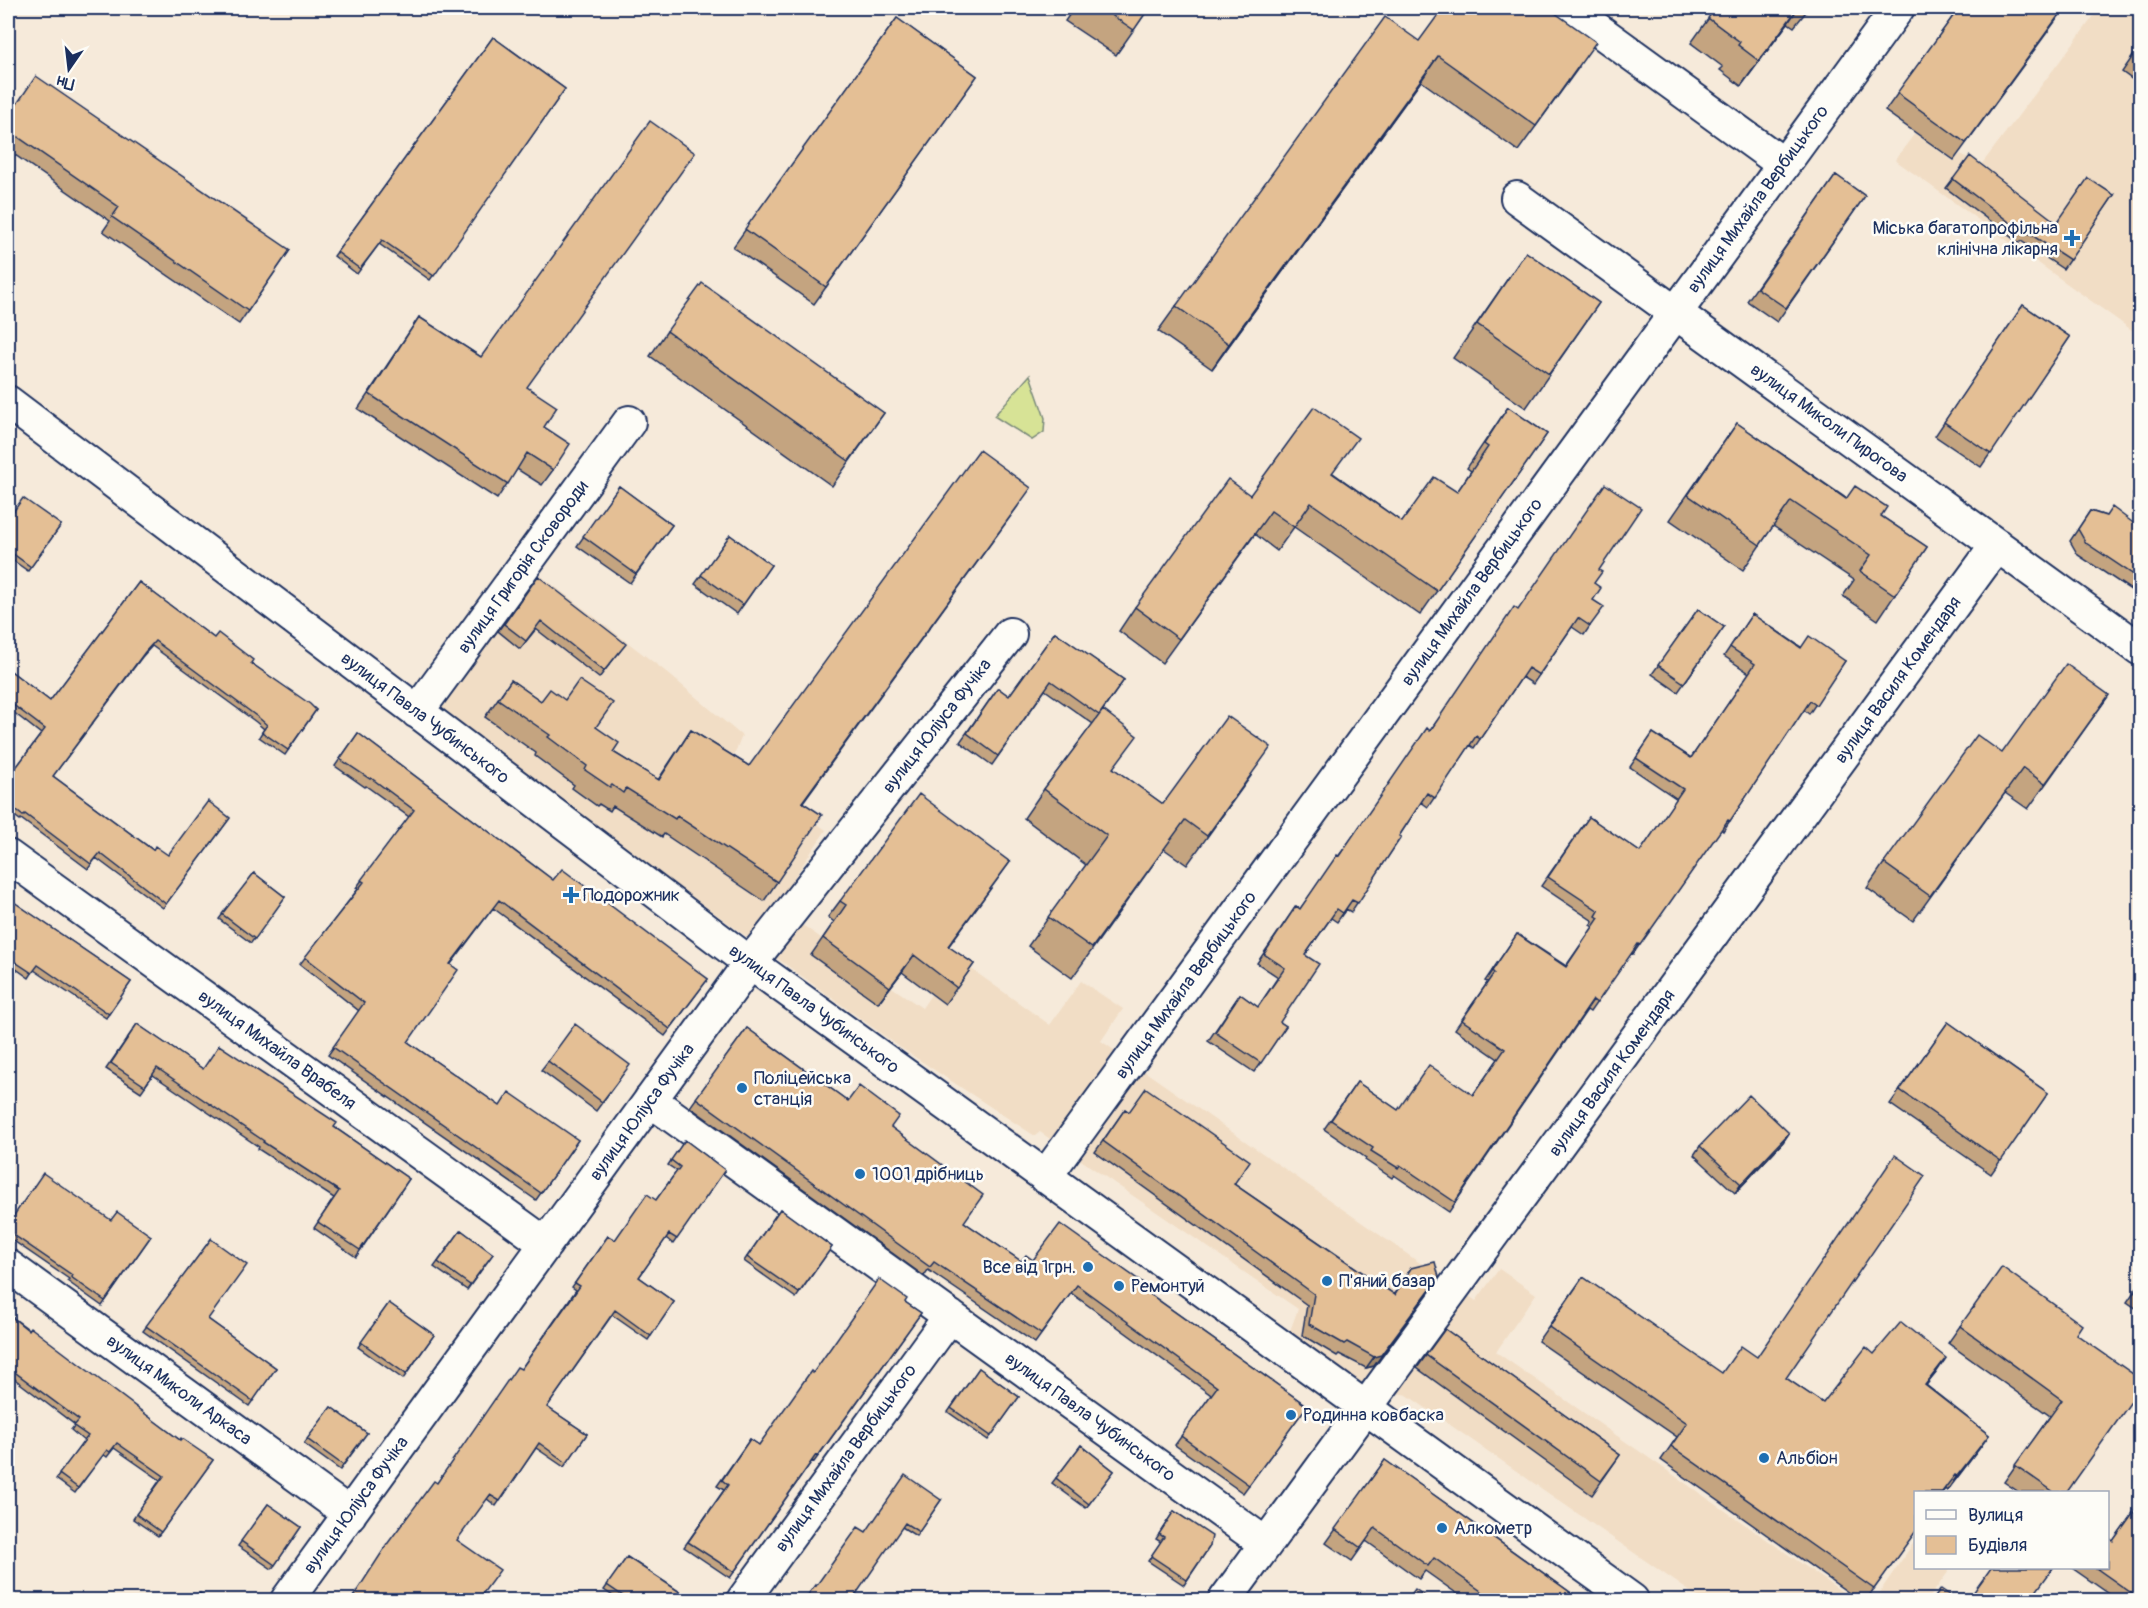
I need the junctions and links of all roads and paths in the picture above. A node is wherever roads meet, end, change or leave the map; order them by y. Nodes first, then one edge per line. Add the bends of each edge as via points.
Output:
1 (1568, 8) edge
2 (1898, 8) edge
3 (1784, 165) junction
4 (1517, 198) dead end
5 (1676, 312) junction
6 (11, 413) edge
7 (629, 422) dead end
8 (1997, 545) junction
9 (1010, 634) dead end
10 (2140, 649) edge
11 (417, 712) junction
12 (8, 856) edge
13 (750, 963) junction
14 (650, 1100) junction
15 (1046, 1177) junction
16 (546, 1244) junction
17 (8, 1266) edge
18 (950, 1316) junction
19 (1367, 1409) junction
20 (350, 1514) junction
21 (1266, 1544) junction
22 (287, 1600) edge
23 (743, 1600) edge
24 (1226, 1600) edge
25 (1632, 1600) edge

1 - 3 street
2 - 3 street, вулиця Михайла Вербицького
3 - 5 street, вулиця Михайла Вербицького
4 - 5 street, вулиця Миколи Пирогова
5 - 8 street, вулиця Миколи Пирогова
5 - 15 street, вулиця Михайла Вербицького
6 - 11 street, вулиця Павла Чубинського
7 - 11 street, вулиця Григорія Сковороди
8 - 10 street, вулиця Миколи Пирогова
8 - 19 street, вулиця Василя Комендаря
9 - 13 street, вулиця Юліуса Фучіка
11 - 13 street, вулиця Павла Чубинського
12 - 16 street, вулиця Михайла Врабеля
13 - 14 street, вулиця Юліуса Фучіка
13 - 15 street, вулиця Павла Чубинського
14 - 16 street, вулиця Юліуса Фучіка
14 - 18 street, вулиця Павла Чубинського
15 - 19 street, вулиця Павла Чубинського
16 - 20 street, вулиця Юліуса Фучіка
17 - 20 street, вулиця Миколи Аркаса
18 - 21 street, вулиця Павла Чубинського
18 - 23 street, вулиця Михайла Вербицького
19 - 21 street, вулиця Василя Комендаря
19 - 25 street, вулиця Павла Чубинського
20 - 22 street, вулиця Юліуса Фучіка
21 - 24 street, вулиця Василя Комендаря

